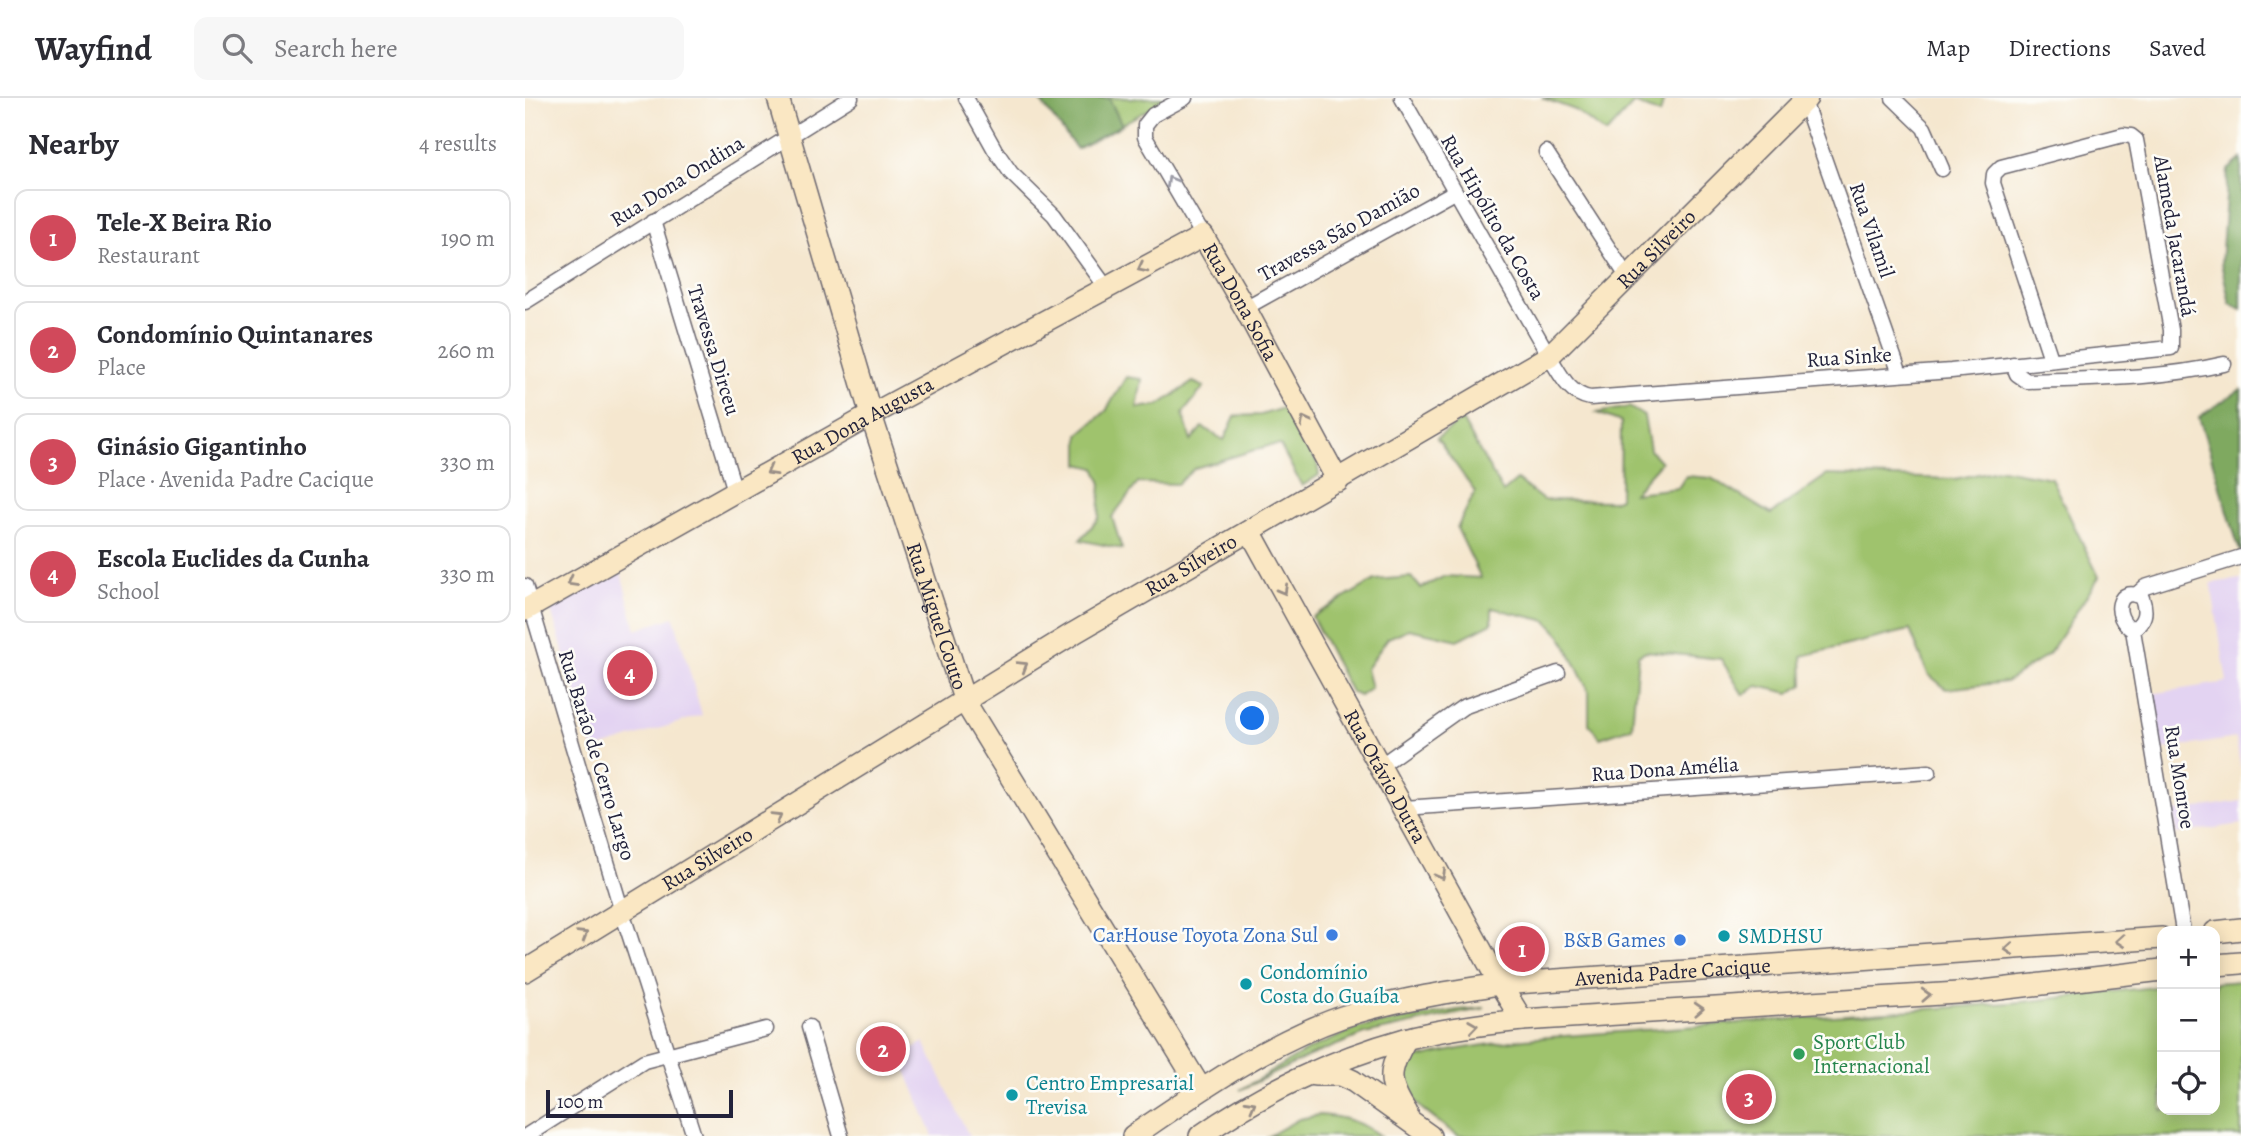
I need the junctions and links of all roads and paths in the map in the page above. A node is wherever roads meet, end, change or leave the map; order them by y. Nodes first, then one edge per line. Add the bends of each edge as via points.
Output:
1 (778, 98) edge
2 (851, 98) edge
3 (966, 98) edge
4 (1185, 98) edge
5 (1402, 98) edge
6 (1893, 98) edge
7 (1805, 99) edge
8 (789, 135) junction
9 (1546, 152) dead end
10 (1942, 169) dead end
11 (1454, 192) junction
12 (653, 221) junction
13 (1203, 236) junction
14 (1628, 278) junction
15 (1106, 287) junction
16 (525, 302) edge
17 (1244, 308) junction
18 (2171, 348) joint
19 (1549, 356) junction
20 (2051, 359) junction
21 (2013, 364) junction
22 (2224, 364) dead end
23 (1900, 374) junction
24 (871, 415) junction
25 (1338, 481) junction
26 (735, 491) junction
27 (1250, 531) junction
28 (2241, 557) edge
29 (2136, 595) junction
30 (527, 600) edge
31 (2133, 630) junction
32 (1558, 673) dead end
33 (965, 702) junction
34 (1380, 766) junction
35 (1929, 772) dead end
36 (1404, 808) junction
37 (622, 912) junction
38 (2182, 926) edge
39 (2241, 929) edge
40 (2220, 931) edge
41 (2157, 938) edge
42 (2241, 962) edge
43 (2220, 964) edge
44 (525, 971) edge
45 (2157, 971) edge
46 (1500, 984) junction
47 (1522, 1020) junction
48 (809, 1027) dead end
49 (766, 1029) dead end
50 (1406, 1039) junction
51 (669, 1054) junction
52 (1303, 1077) junction
53 (1201, 1089) junction
54 (1422, 1130) edge
55 (526, 1136) edge
56 (694, 1136) edge
57 (841, 1136) edge
58 (1133, 1136) edge
59 (1200, 1136) edge

1 - 8 street, Rua Miguel Couto
2 - 8 street, Rua Dona Ondina
3 - 15 street via 1011,173 1054,215
13 -> 4 street, Rua Dona Sofia via 1145,137 1145,125 1153,115
5 - 11 street, Rua Hipólito da Costa
6 - 10 street via 1924,128
7 - 14 street, Rua Silveiro
7 - 23 street, Rua Vilamil
8 - 12 street, Rua Dona Ondina
8 - 24 street, Rua Miguel Couto
9 - 14 street
11 - 17 street, Travessa São Damião
11 - 19 street, Rua Hipólito da Costa
12 - 16 street, Rua Dona Ondina
12 - 26 street, Travessa Dirceu
13 -> 15 street, Rua Dona Augusta
13 - 17 street, Rua Dona Sofia
14 - 19 street, Rua Silveiro
15 - 24 street, Rua Dona Augusta
25 -> 17 street, Rua Dona Sofia
18 - 20 street, Rua Sinke
18 - 20 street, Alameda Jacarandá via 2136,140 2123,135 2001,167 1994,174 1993,183
19 - 23 street, Rua Sinke via 1571,389 1590,398
19 - 25 street, Rua Silveiro
20 - 21 street, Rua Sinke
21 - 22 street via 2027,381 2155,375
21 - 23 street, Rua Sinke
24 -> 26 street, Rua Dona Augusta
24 - 33 street, Rua Miguel Couto
25 - 27 street, Rua Silveiro
26 -> 30 street, Rua Dona Augusta
33 -> 27 street, Rua Silveiro
27 -> 34 street, Rua Otávio Dutra
28 - 29 street via 2145,587
29 - 31 street, Rua Monroe via 2142,598 2145,617
29 - 31 street, Rua Monroe via 2129,594 2118,605 2123,622
30 - 37 street, Rua Barão de Cerro Largo
31 - 38 street, Rua Monroe
32 - 34 street via 1463,707
37 -> 33 street, Rua Silveiro
33 - 53 street, Rua Miguel Couto
34 - 36 street, Rua Otávio Dutra
35 - 36 street, Rua Dona Amélia
36 -> 46 street, Rua Otávio Dutra
44 -> 37 street, Rua Silveiro
37 - 51 street, Rua Barão de Cerro Largo
39 - 40 street
41 -> 46 street, Avenida Padre Cacique
42 - 43 street
47 -> 45 street, Avenida Padre Cacique via 1975,992
46 - 47 street, Rua Otávio Dutra
46 - 53 street, Avenida Padre Cacique via 1343,1017 1258,1056
50 -> 47 street, Avenida Padre Cacique
48 - 57 street
49 - 51 street
50 - 52 street, Avenida Padre Cacique
50 - 54 street via 1391,1071 1394,1093
51 - 55 street via 644,1061
51 - 56 street, Rua Barão de Cerro Largo
52 - 54 street via 1340,1075
59 -> 52 street, Avenida Padre Cacique
53 - 58 street, Avenida Padre Cacique

